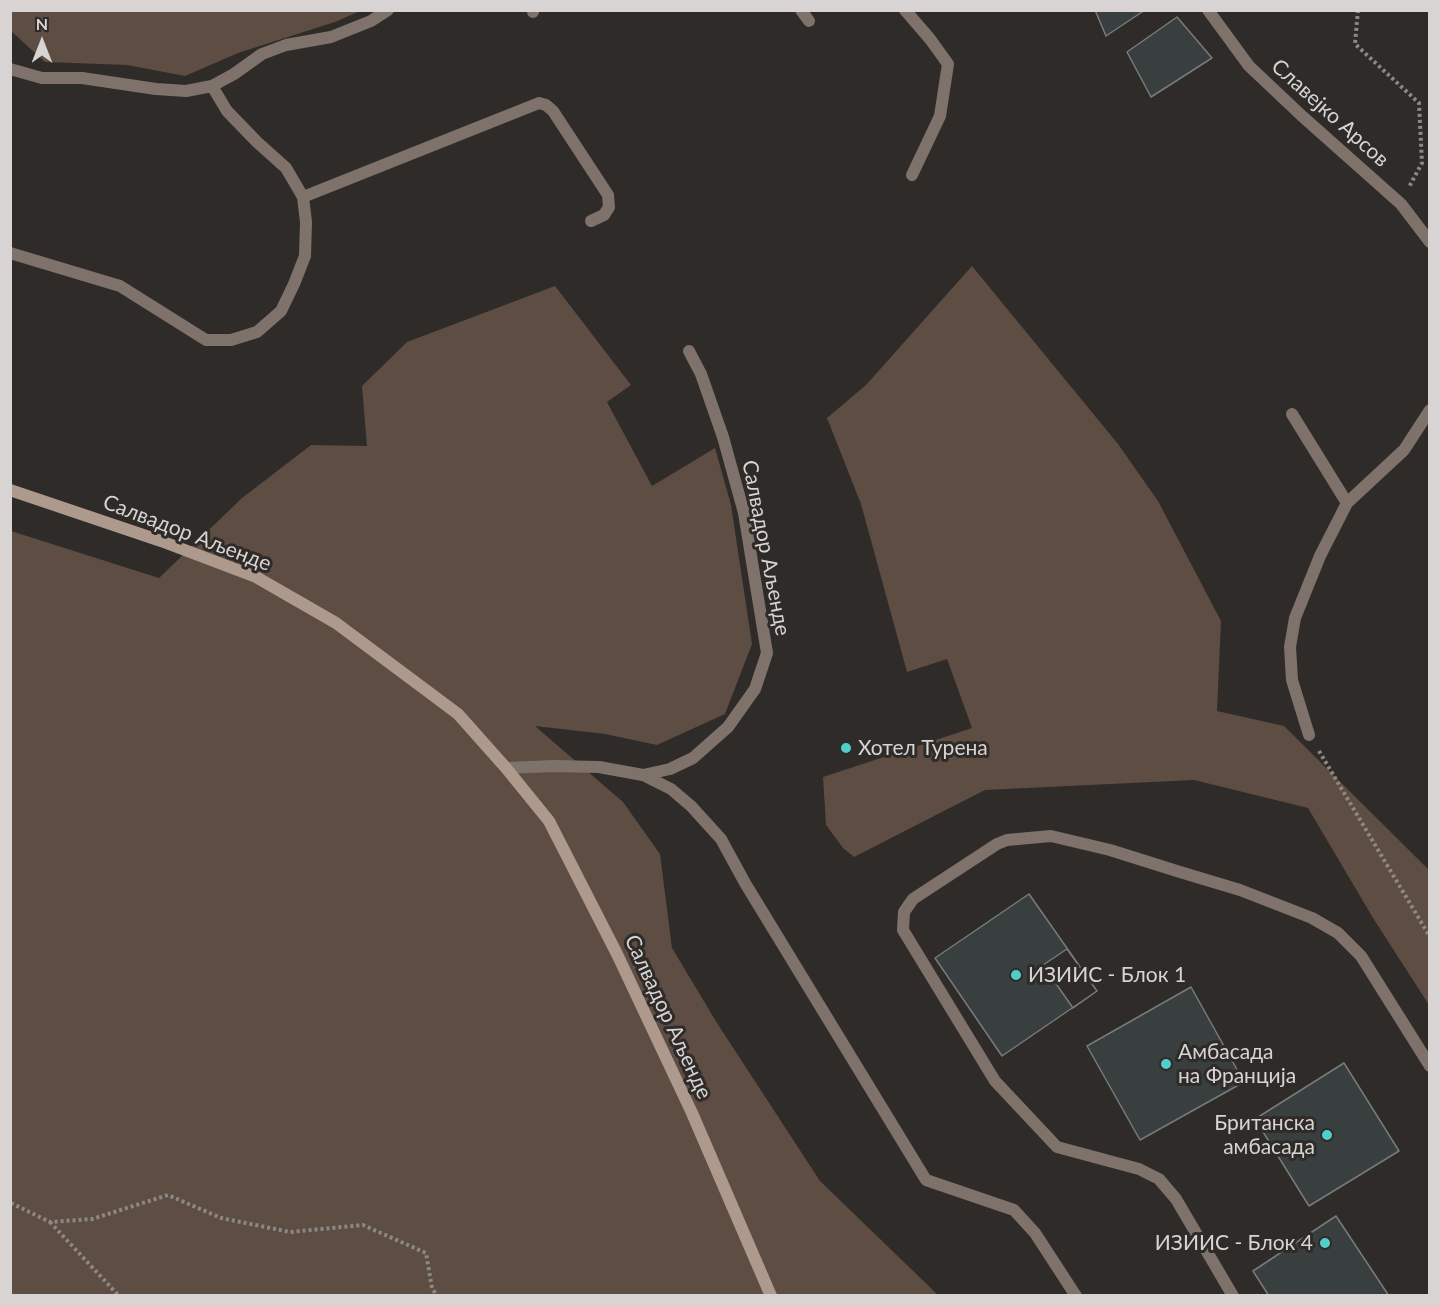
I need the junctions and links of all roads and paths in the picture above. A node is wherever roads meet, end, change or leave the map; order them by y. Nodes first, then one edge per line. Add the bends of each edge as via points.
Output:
1 (388, 10) edge
2 (905, 10) edge
3 (1208, 10) edge
4 (1358, 10) edge
5 (10, 69) edge
6 (212, 86) junction
7 (912, 175) dead end
8 (303, 197) junction
9 (1401, 204) junction
10 (591, 221) dead end
11 (1430, 242) edge
12 (10, 253) edge
13 (689, 351) dead end
14 (1430, 410) edge
15 (1292, 414) dead end
16 (10, 490) edge
17 (1347, 503) junction
18 (1309, 735) joint
19 (506, 768) junction
20 (643, 775) junction
21 (1430, 937) edge
22 (1430, 1066) edge
23 (11, 1203) edge
24 (50, 1222) junction
25 (119, 1296) edge
26 (437, 1296) edge
27 (771, 1296) edge
28 (1076, 1296) edge
29 (1233, 1296) edge

1 - 6 street via 331,37 262,54
2 - 7 street via 948,64 940,116
3 - 9 street, Славејко Арсов via 1249,66
4 - 9 path via 1355,44 1419,103 1422,163
5 - 6 street via 42,78 82,78 156,89 186,91
6 - 8 street via 227,111 286,168
8 - 10 street via 539,104 553,111 608,195 609,207 604,215
8 - 12 street via 305,255 281,311 257,332 231,340 206,340 120,286
9 - 11 street, Славејко Арсов
13 - 20 street, Салвадор Аљенде via 723,437 744,513 767,652 755,689 728,728 693,758 670,769
14 - 17 street via 1404,450
15 - 17 street
16 - 19 street, Салвадор Аљенде via 256,577 336,623 458,714
17 - 18 street via 1295,618 1290,647 1292,680
18 - 21 path
19 - 20 street, Салвадор Аљенде via 599,767
19 - 27 street, Салвадор Аљенде via 549,821 617,954 692,1113
20 - 28 street via 671,789 721,839 926,1180 1014,1210 1035,1233
22 - 29 street via 1361,956 1338,933 1312,918 1240,890 1051,836 997,844 913,899 904,912 903,930 995,1081 1057,1147 1139,1169 1159,1179 1176,1198
23 - 24 path
24 - 25 path
24 - 26 path via 92,1219 168,1195 221,1218 290,1232 363,1225 426,1253

